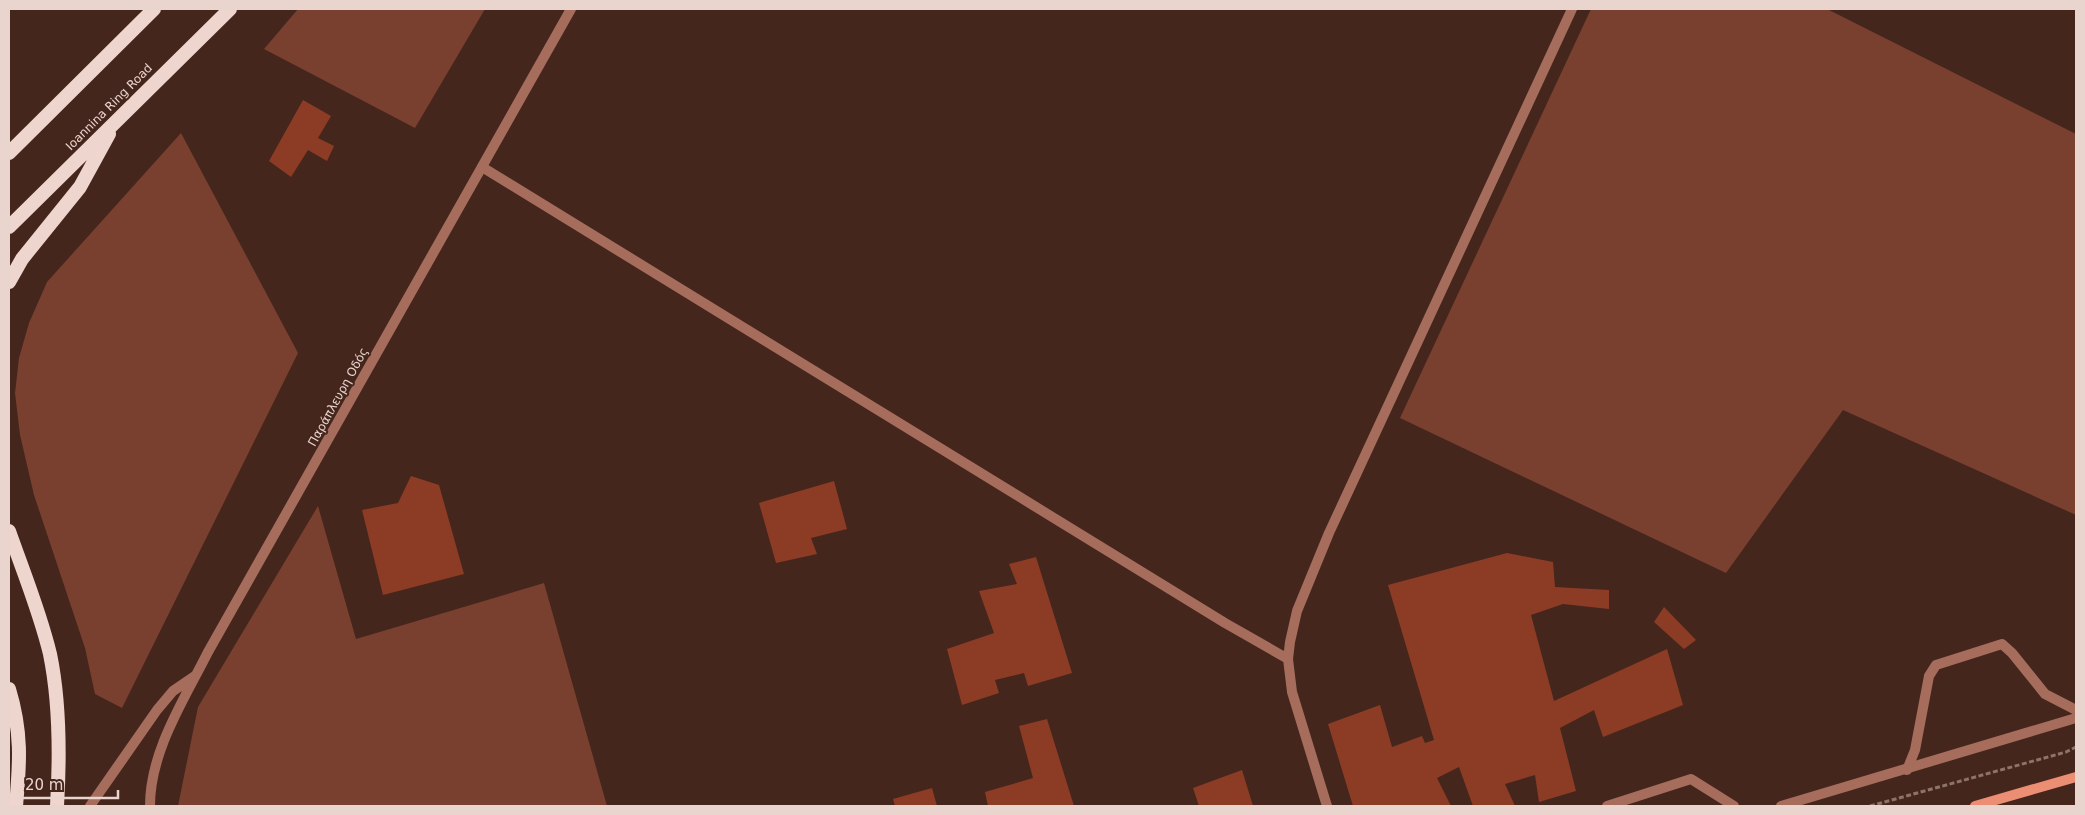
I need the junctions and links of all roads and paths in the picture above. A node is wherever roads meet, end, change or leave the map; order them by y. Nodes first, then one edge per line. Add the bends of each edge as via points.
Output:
1 (154, 9) edge
2 (230, 9) edge
3 (571, 9) edge
4 (1572, 9) edge
5 (117, 120) junction
6 (9, 152) edge
7 (482, 167) junction
8 (9, 227) edge
9 (9, 282) edge
10 (9, 531) edge
11 (1288, 659) junction
12 (196, 675) junction
13 (9, 689) edge
14 (2076, 710) edge
15 (2076, 718) edge
16 (2076, 747) edge
17 (1907, 770) junction
18 (2076, 777) edge
19 (16, 806) edge
20 (57, 806) edge
21 (90, 806) edge
22 (150, 806) edge
23 (1327, 806) edge
24 (1606, 806) edge
25 (1734, 806) edge
26 (1781, 806) edge
27 (1870, 806) edge
28 (1975, 806) edge

1 - 6 highway
2 - 5 highway, Ioannina Ring Road
3 - 7 street, Παράπλευρη Οδός
4 - 11 street via 1329,533 1297,611
5 - 8 highway, Ioannina Ring Road
5 - 9 highway via 80,187 22,259
7 - 11 street
7 - 12 street, Παράπλευρη Οδός
10 - 20 highway via 50,655 58,712
11 - 23 street via 1292,692
12 - 21 street via 174,691 157,710
12 - 22 street, Παράπλευρη Οδός via 165,737 152,779
13 - 19 highway via 20,736
14 - 17 street via 2045,694 2002,644 1936,665 1929,676 1915,750
15 - 17 street
16 - 27 path
17 - 26 street
18 - 28 main road
24 - 25 street via 1691,779

